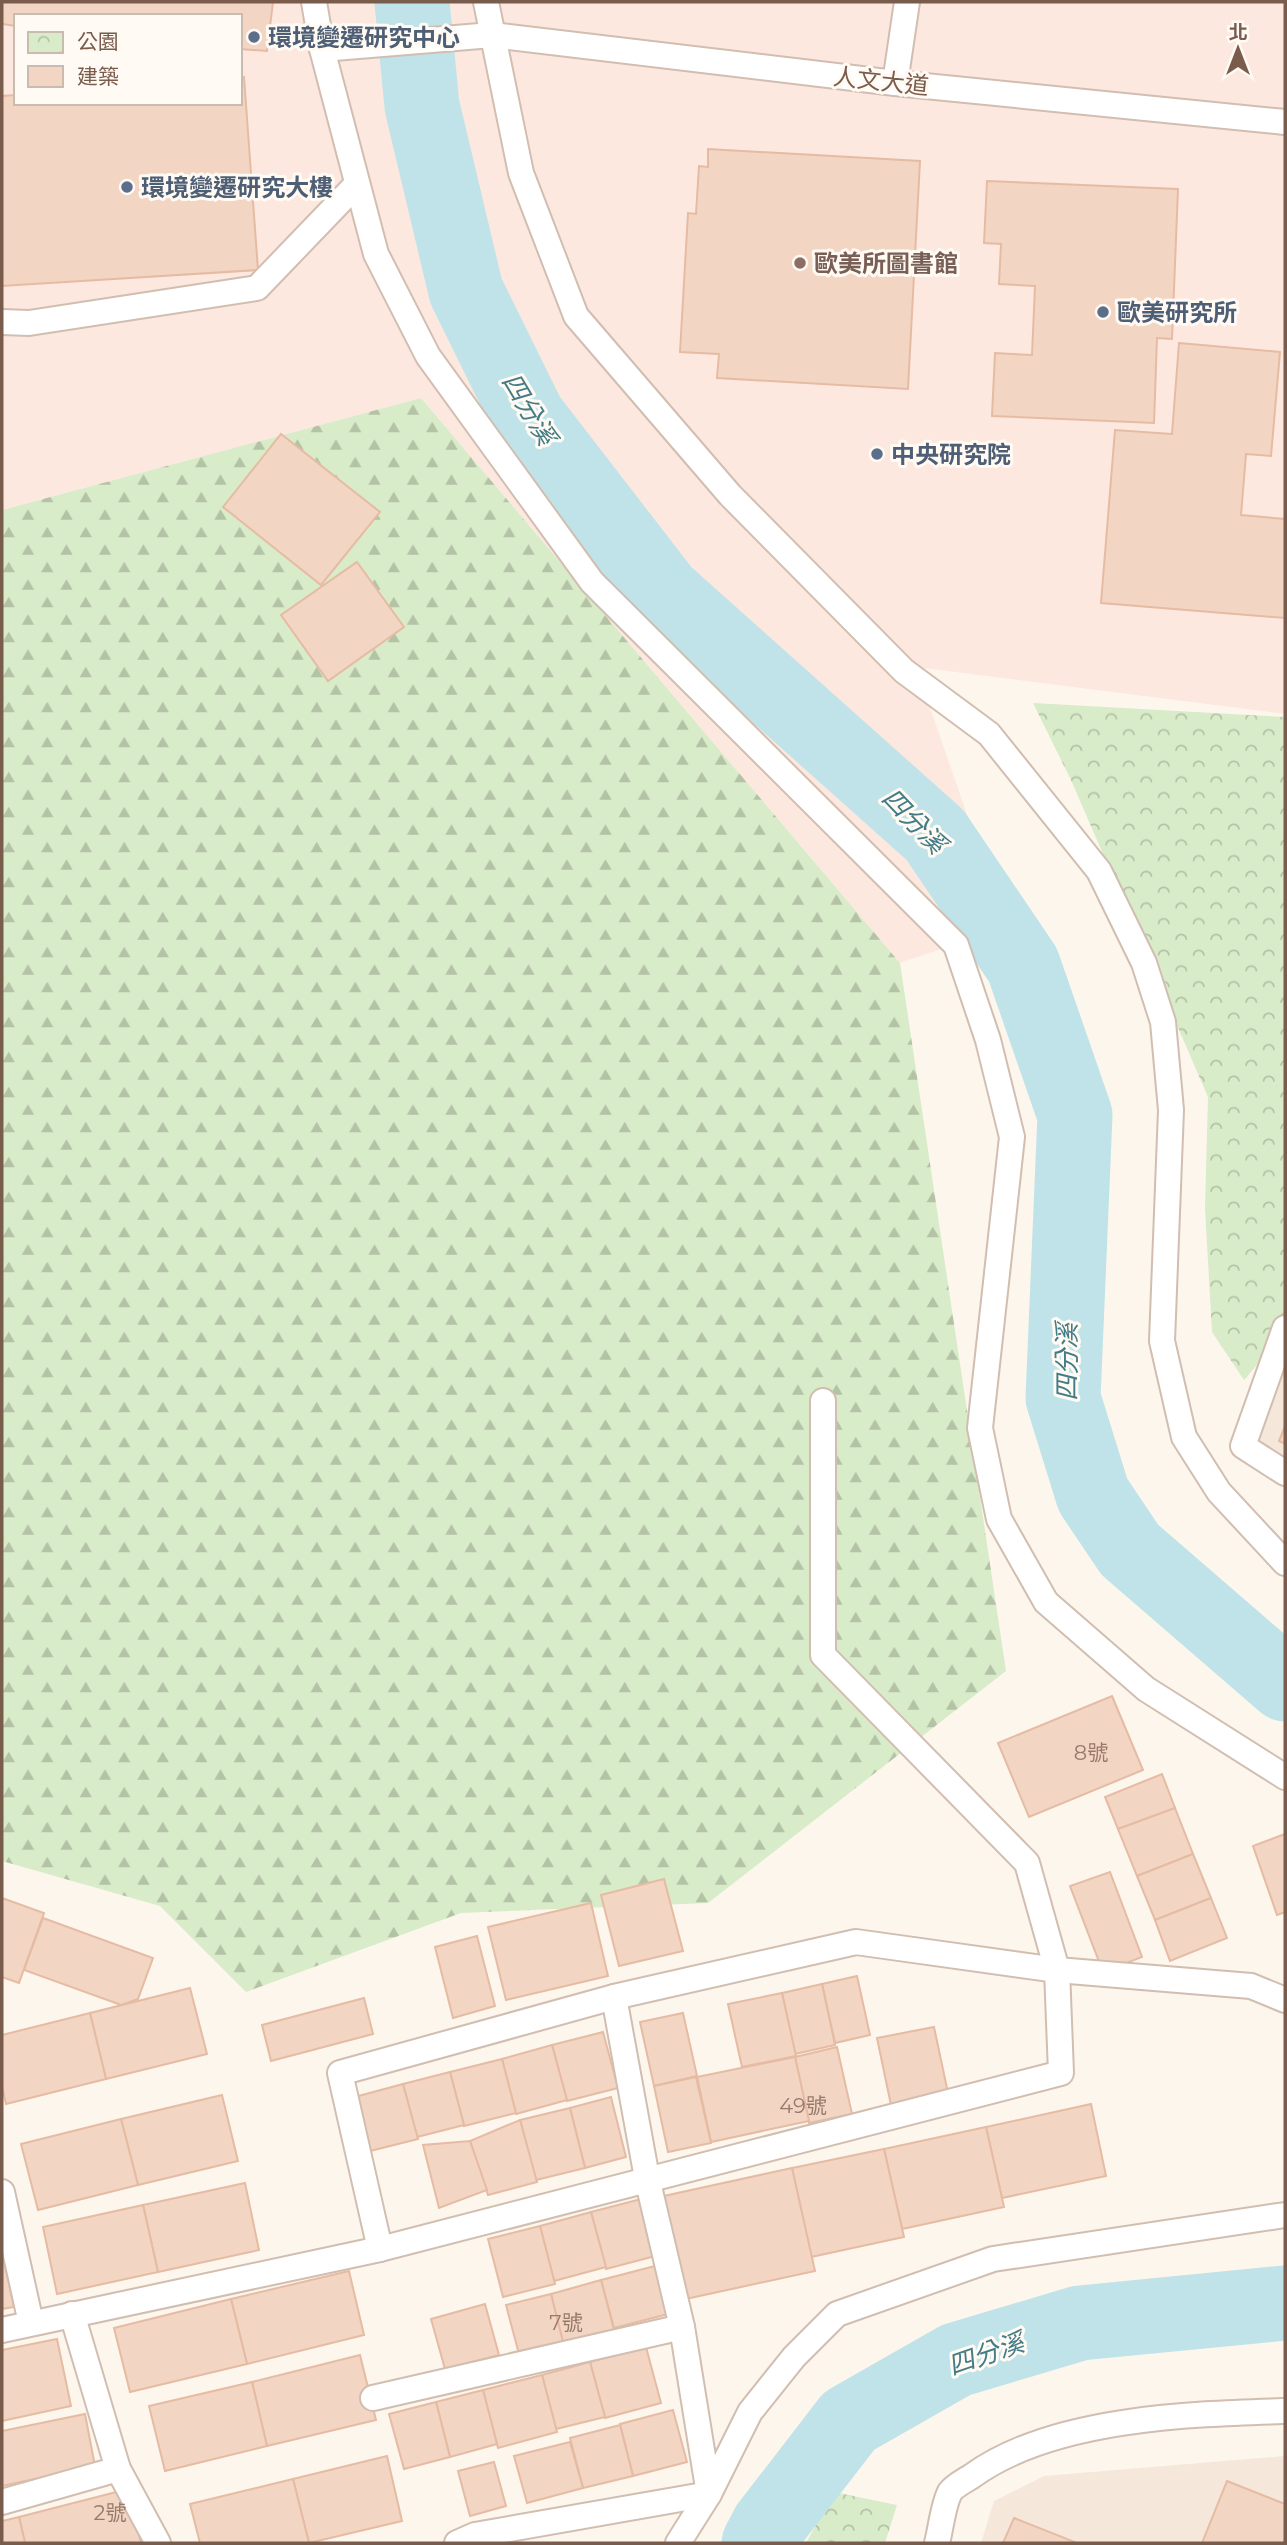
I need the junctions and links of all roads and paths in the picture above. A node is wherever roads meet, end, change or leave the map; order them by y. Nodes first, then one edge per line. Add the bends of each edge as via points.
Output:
1 (314, 2) edge
2 (485, 2) edge
3 (907, 2) edge
4 (484, 35) junction
5 (322, 49) junction
6 (895, 83) junction
7 (1285, 122) edge
8 (355, 186) junction
9 (2, 322) edge
10 (1285, 1328) edge
11 (823, 1401) dead end
12 (1285, 1474) edge
13 (1285, 1563) edge
14 (1285, 1777) edge
15 (1057, 1970) junction
16 (614, 1997) junction
17 (1285, 2000) edge
18 (647, 2178) junction
19 (2, 2192) edge
20 (1285, 2214) edge
21 (380, 2249) junction
22 (72, 2314) junction
23 (31, 2323) junction
24 (682, 2327) junction
25 (2, 2330) edge
26 (373, 2398) dead end
27 (1285, 2411) edge
28 (118, 2469) junction
29 (709, 2494) junction
30 (2, 2502) edge
31 (158, 2543) edge
32 (457, 2543) edge
33 (678, 2543) edge
34 (937, 2543) edge

1 - 5 lane
2 - 4 lane
3 - 6 lane
4 - 5 lane, 人文大道
4 - 6 lane, 人文大道
4 - 13 lane via 521,173 576,316 730,495 904,671 989,734 1100,871 1144,963 1163,1022 1171,1110 1161,1341 1184,1437 1219,1492
5 - 8 lane
6 - 7 lane, 人文大道
8 - 9 lane via 257,288 29,323
8 - 14 lane via 376,254 428,356 592,582 956,944 988,1040 1012,1137 980,1427 999,1519 1046,1602 1146,1689
10 - 12 lane via 1243,1446
11 - 15 lane via 823,1655 1027,1863
15 - 16 lane via 856,1942
15 - 17 lane via 1251,1986
15 - 18 lane via 1062,2073
16 - 18 lane
16 - 21 lane via 340,2073
18 - 21 lane
18 - 24 lane
19 - 23 lane
20 - 29 lane via 993,2259 837,2314 794,2357 750,2412
21 - 22 lane
22 - 23 lane
22 - 28 lane
23 - 25 lane
24 - 26 lane
24 - 29 lane
27 - 34 lane via 1177,2414 1068,2435 1022,2449 992,2461 951,2491
28 - 30 lane
28 - 31 lane
29 - 32 lane via 475,2535
29 - 33 lane

